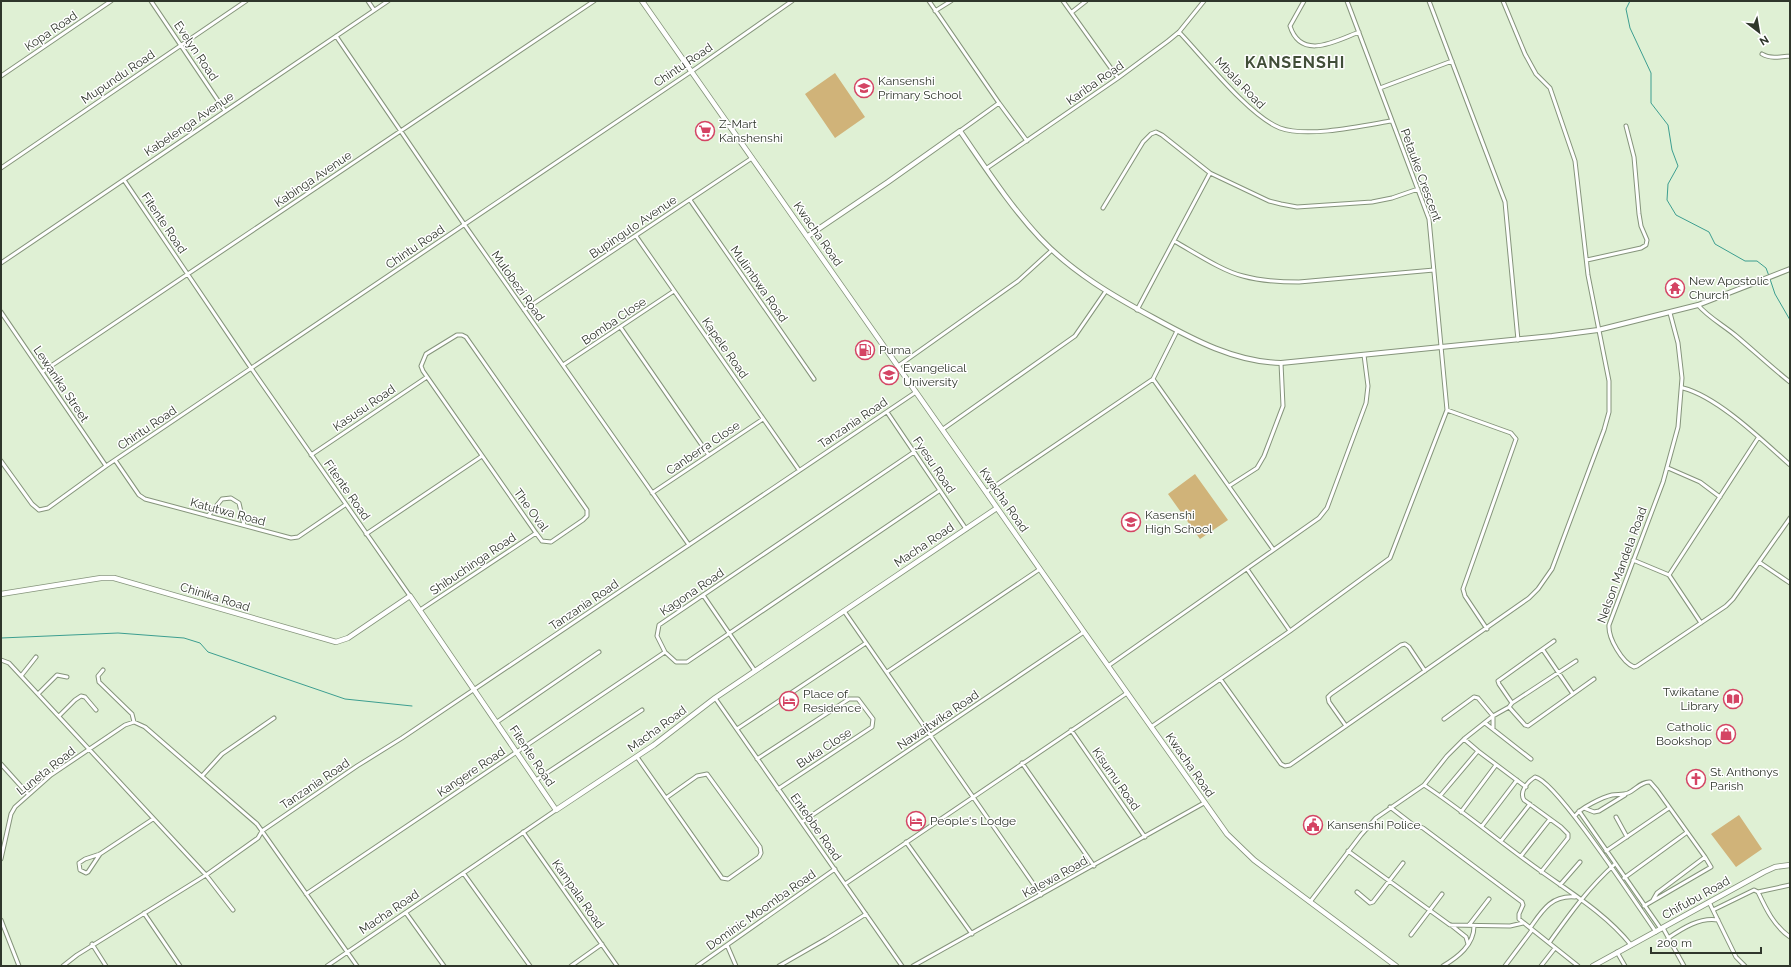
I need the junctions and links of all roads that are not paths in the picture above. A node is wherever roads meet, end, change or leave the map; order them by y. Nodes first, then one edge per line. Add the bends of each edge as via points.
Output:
1 (111, 1) edge
2 (151, 1) edge
3 (246, 1) edge
4 (368, 1) edge
5 (388, 1) edge
6 (594, 1) edge
7 (642, 1) edge
8 (792, 1) edge
9 (929, 1) edge
10 (951, 1) edge
11 (1063, 1) edge
12 (1086, 1) edge
13 (1204, 1) edge
14 (1304, 1) edge
15 (1347, 1) edge
16 (1429, 1) edge
17 (1503, 1) edge
18 (374, 10) junction
19 (935, 11) junction
20 (1072, 12) junction
21 (1179, 32) junction
22 (1359, 32) junction
23 (336, 36) junction
24 (181, 45) junction
25 (1762, 54) dead end
26 (1790, 56) edge
27 (1452, 61) junction
28 (692, 71) junction
29 (1, 76) edge
30 (1118, 78) junction
31 (1380, 88) junction
32 (999, 103) junction
33 (225, 111) junction
34 (1391, 121) junction
35 (1626, 126) dead end
36 (400, 131) junction
37 (960, 131) junction
38 (1027, 141) junction
39 (752, 158) junction
40 (1, 168) edge
41 (987, 168) junction
42 (1210, 173) junction
43 (124, 180) junction
44 (1418, 189) junction
45 (690, 200) junction
46 (1103, 208) dead end
47 (464, 224) junction
48 (636, 236) junction
49 (808, 236) junction
50 (1174, 241) junction
51 (1052, 250) junction
52 (1587, 260) junction
53 (1, 263) edge
54 (1789, 269) edge
55 (1434, 270) junction
56 (187, 274) junction
57 (674, 291) junction
58 (1106, 291) junction
59 (1698, 305) junction
60 (524, 310) junction
61 (1137, 310) junction
62 (1, 312) edge
63 (1670, 313) junction
64 (621, 328) junction
65 (1598, 330) junction
66 (1177, 331) junction
67 (1518, 340) junction
68 (1441, 347) junction
69 (1364, 355) junction
70 (1281, 363) junction
71 (563, 366) junction
72 (898, 366) junction
73 (251, 368) junction
74 (42, 372) junction
75 (427, 377) junction
76 (814, 379) dead end
77 (1154, 379) junction
78 (1790, 382) edge
79 (1682, 388) junction
80 (916, 392) junction
81 (1446, 410) junction
82 (887, 412) junction
83 (763, 419) junction
84 (943, 430) junction
85 (1758, 438) junction
86 (914, 452) junction
87 (708, 454) junction
88 (311, 455) junction
89 (482, 456) junction
90 (115, 460) junction
91 (1, 461) edge
92 (106, 466) junction
93 (1790, 466) edge
94 (1668, 468) junction
95 (799, 470) junction
96 (1229, 486) junction
97 (940, 491) junction
98 (986, 492) junction
99 (652, 493) junction
100 (1720, 497) junction
101 (345, 505) junction
102 (997, 508) junction
103 (208, 516) junction
104 (1790, 518) edge
105 (244, 525) junction
106 (966, 529) junction
107 (536, 533) junction
108 (366, 534) junction
109 (689, 545) junction
110 (1273, 549) junction
111 (1633, 560) junction
112 (1759, 562) junction
113 (1040, 569) junction
114 (1246, 569) junction
115 (1669, 575) junction
116 (1790, 583) edge
117 (1, 594) edge
118 (703, 595) junction
119 (410, 596) junction
120 (420, 610) junction
121 (844, 611) junction
122 (1701, 623) junction
123 (1487, 629) junction
124 (1290, 631) junction
125 (1084, 632) junction
126 (729, 633) junction
127 (1554, 641) dead end
128 (866, 643) junction
129 (1543, 650) junction
130 (599, 652) dead end
131 (666, 652) junction
132 (36, 656) dead end
133 (1, 660) edge
134 (1576, 661) dead end
135 (1108, 666) junction
136 (103, 670) dead end
137 (755, 671) junction
138 (1425, 671) junction
139 (887, 672) junction
140 (1558, 672) junction
141 (21, 676) junction
142 (67, 677) dead end
143 (1594, 679) dead end
144 (1221, 680) junction
145 (475, 689) junction
146 (1127, 693) junction
147 (38, 694) junction
148 (1573, 694) junction
149 (715, 698) junction
150 (1512, 703) junction
151 (1509, 707) junction
152 (96, 710) dead end
153 (642, 710) dead end
154 (58, 716) junction
155 (1493, 716) junction
156 (274, 718) dead end
157 (1444, 719) dead end
158 (134, 722) junction
159 (497, 722) junction
160 (1485, 723) junction
161 (1346, 726) junction
162 (1151, 727) junction
163 (737, 729) junction
164 (1493, 729) junction
165 (1071, 730) junction
166 (930, 736) junction
167 (1464, 739) junction
168 (89, 750) junction
169 (517, 752) junction
170 (1478, 752) junction
171 (636, 757) junction
172 (757, 759) junction
173 (1531, 759) dead end
174 (1022, 763) junction
175 (1, 764) edge
176 (1496, 765) junction
177 (202, 776) junction
178 (536, 780) junction
179 (1517, 780) junction
180 (1424, 785) junction
181 (1526, 786) junction
182 (778, 789) junction
183 (28, 794) junction
184 (1626, 794) junction
185 (973, 796) junction
186 (1440, 796) junction
187 (666, 798) junction
188 (1204, 804) junction
189 (1530, 804) junction
190 (1390, 807) junction
191 (1584, 808) junction
192 (1669, 808) junction
193 (556, 810) junction
194 (1462, 812) junction
195 (1579, 812) junction
196 (1575, 816) junction
197 (1616, 817) dead end
198 (153, 818) junction
199 (1550, 819) junction
200 (802, 822) junction
201 (1482, 826) junction
202 (262, 831) junction
203 (523, 832) junction
204 (1686, 833) junction
205 (1145, 837) junction
206 (1627, 837) junction
207 (1598, 840) junction
208 (1501, 841) junction
209 (906, 842) junction
210 (1594, 843) junction
211 (1348, 851) junction
212 (1606, 851) junction
213 (100, 854) junction
214 (1521, 856) junction
215 (1705, 857) junction
216 (1, 859) edge
217 (1580, 862) dead end
218 (1403, 863) dead end
219 (1615, 864) junction
220 (1094, 866) junction
221 (1790, 866) edge
222 (1611, 868) junction
223 (835, 869) junction
224 (1541, 872) junction
225 (464, 874) junction
226 (206, 875) junction
227 (1624, 878) junction
228 (1390, 881) junction
229 (845, 884) junction
230 (1560, 885) junction
231 (1790, 885) edge
232 (1633, 890) junction
233 (1356, 892) dead end
234 (1758, 892) junction
235 (1629, 893) junction
236 (306, 894) junction
237 (1442, 894) dead end
238 (1041, 895) junction
239 (1576, 897) junction
240 (1489, 899) dead end
241 (1580, 900) junction
242 (1652, 901) junction
243 (1310, 902) junction
244 (1709, 902) junction
245 (1644, 906) junction
246 (233, 910) dead end
247 (1430, 910) junction
248 (1713, 910) junction
249 (144, 913) junction
250 (406, 913) junction
251 (866, 914) junction
252 (1, 920) edge
253 (1718, 920) junction
254 (1522, 922) junction
255 (1450, 925) junction
256 (1469, 925) junction
257 (1474, 926) junction
258 (1531, 929) junction
259 (1660, 929) junction
260 (972, 934) junction
261 (1411, 935) dead end
262 (1790, 937) edge
263 (1668, 938) junction
264 (1549, 943) junction
265 (92, 944) junction
266 (602, 944) junction
267 (1468, 944) junction
268 (727, 945) junction
269 (1631, 945) junction
270 (1555, 948) junction
271 (347, 952) junction
272 (1617, 952) junction
273 (19, 966) edge
274 (64, 966) edge
275 (106, 966) edge
276 (180, 966) edge
277 (327, 966) edge
278 (357, 966) edge
279 (444, 966) edge
280 (530, 966) edge
281 (571, 966) edge
282 (617, 966) edge
283 (697, 966) edge
284 (736, 966) edge
285 (779, 966) edge
286 (902, 966) edge
287 (913, 966) edge
288 (1396, 966) edge
289 (1443, 966) edge
290 (1505, 966) edge
291 (1542, 966) edge
292 (1578, 966) edge
293 (1593, 966) edge
294 (1625, 966) edge
295 (1684, 966) edge
296 (1745, 966) edge

1 - 29 street, Kopa Road
2 - 24 street, Evelyn Road
3 - 24 street, Mupundu Road
4 - 18 street
5 - 18 street, Kabelenga Avenue
6 - 36 street, Kabinga Avenue
7 - 28 main road, Kwacha Road
8 - 28 street, Chintu Road
9 - 19 street
10 - 19 street
11 - 20 street
12 - 20 street
13 - 21 street, Kariba Road
14 - 22 street via 1290,26 1292,34 1297,39 1310,46 1322,46
15 - 22 street, Petauke Crescent
16 - 27 street
17 - 52 street via 1525,54 1536,74 1550,88 1561,118 1574,161
18 - 23 street, Kabelenga Avenue
19 - 32 street
20 - 30 street
21 - 30 street, Kariba Road
21 - 34 street, Mbala Road via 1260,117 1280,128 1300,132
22 - 31 street, Petauke Crescent
23 - 33 street, Kabelenga Avenue
23 - 36 street, Mulobezi Road
24 - 33 street, Evelyn Road
24 - 40 street, Mupundu Road
25 - 26 street via 1772,57
27 - 31 street
27 - 67 street via 1505,202
28 - 39 main road, Kwacha Road
28 - 47 street, Chintu Road
30 - 38 street, Kariba Road
31 - 34 street, Petauke Crescent
32 - 37 street
32 - 38 street
33 - 43 street, Kabelenga Avenue
34 - 44 street, Petauke Crescent
35 - 52 street via 1634,156 1641,226 1646,245
36 - 47 street, Mulobezi Road
36 - 56 street, Kabinga Avenue
37 - 41 street
37 - 49 street
38 - 41 street, Kariba Road
39 - 45 street, Bupingulo Avenue
39 - 49 main road, Kwacha Road
41 - 51 street via 1031,228
42 - 44 street via 1269,201 1297,207 1372,202
42 - 46 street via 1156,132 1143,142
42 - 50 street
43 - 53 street, Kabelenga Avenue
43 - 56 street, Fitente Road
44 - 55 street, Petauke Crescent via 1429,219
45 - 48 street, Bupingulo Avenue
45 - 76 street, Mulimbwa Road
47 - 60 street, Mulobezi Road
47 - 73 street, Chintu Road
48 - 57 street, Kapele Road
48 - 60 street, Bupingulo Avenue
49 - 72 main road, Kwacha Road
50 - 55 street via 1235,273 1280,282
50 - 61 street
51 - 58 street
51 - 72 street via 1018,281
52 - 65 street
54 - 59 street
55 - 68 street, Petauke Crescent
56 - 73 street, Fitente Road
56 - 74 street, Kabinga Avenue
57 - 64 street, Bomba Close
57 - 83 street, Kapele Road
58 - 61 street
58 - 84 street via 1075,336
59 - 63 street
59 - 78 street
60 - 71 street, Mulobezi Road
61 - 66 street
62 - 74 street, Lewanika Street
63 - 65 street
63 - 79 street, Nelson Mandela Road via 1680,358
64 - 71 street, Bomba Close
64 - 87 street
65 - 67 street
65 - 123 street via 1608,381 1608,412 1604,430 1552,569 1529,598
66 - 70 street via 1238,357
66 - 77 street
67 - 68 street
68 - 69 street
68 - 81 street, Petauke Crescent
69 - 70 street
69 - 110 street via 1368,386 1366,403 1327,508 1319,518
70 - 96 street via 1283,406 1264,456 1256,468
71 - 99 street, Mulobezi Road
72 - 80 main road, Kwacha Road
73 - 88 street, Fitente Road
73 - 90 street, Chintu Road
74 - 92 street, Lewanika Street
75 - 88 street, Kasusu Road
75 - 89 street, The Oval
75 - 107 street, The Oval via 421,366 426,354 456,335 462,334 466,337 587,510 584,520 551,542 542,541
77 - 96 street
77 - 98 street
79 - 85 street via 1711,400
79 - 94 street, Nelson Mandela Road via 1678,427
80 - 82 street, Tanzania Road
80 - 84 main road, Kwacha Road
81 - 123 street via 1511,433 1516,439 1463,589
81 - 124 street via 1390,558
82 - 86 street, Fyesu Road
82 - 95 street, Tanzania Road
83 - 87 street, Canberra Close
83 - 95 street, Kapele Road
84 - 98 main road, Kwacha Road
85 - 93 street
85 - 100 street
86 - 97 street, Fyesu Road
86 - 118 street, Kagona Road
87 - 99 street, Canberra Close
88 - 101 street, Fitente Road
89 - 107 street, The Oval
89 - 108 street
90 - 92 street, Chintu Road
90 - 103 street, Katutwa Road via 139,495 145,499
91 - 92 street, Chintu Road via 39,510 48,508
94 - 100 street via 1700,482
94 - 111 street, Nelson Mandela Road
95 - 109 street, Tanzania Road
96 - 110 street
97 - 106 street, Fyesu Road
97 - 126 street
98 - 102 main road, Kwacha Road
99 - 109 street, Mulobezi Road
100 - 115 street
101 - 105 street, Katutwa Road via 294,538
101 - 108 street, Fitente Road
102 - 106 main road, Macha Road
102 - 113 main road, Kwacha Road
103 - 105 street, Katutwa Road
103 - 105 street via 222,499 231,498 238,503
104 - 112 street, Nelson Mandela Road
106 - 121 main road, Macha Road
107 - 120 street, Shibuchinga Road
108 - 119 street, Fitente Road
109 - 145 street, Tanzania Road
110 - 114 street
111 - 115 street
111 - 122 street, Nelson Mandela Road via 1608,631 1614,645 1628,663 1637,666
112 - 116 street
112 - 122 street, Nelson Mandela Road via 1733,599
113 - 125 main road, Kwacha Road
113 - 139 street
114 - 124 street
114 - 135 street
115 - 122 street
117 - 119 main road, Chinika Road via 114,578 336,642 348,638
118 - 126 street
118 - 131 street, Kagona Road via 659,625 657,636
119 - 120 main road, Fitente Road
120 - 145 main road, Fitente Road
121 - 128 street
121 - 137 main road, Macha Road
123 - 138 street
124 - 144 street
125 - 135 main road, Kwacha Road
125 - 166 street, Nawaitwika Road
126 - 131 street via 687,662 676,662
126 - 137 street
127 - 129 street
128 - 139 street
128 - 163 street
129 - 140 street
129 - 150 street via 1498,681
130 - 159 street
131 - 169 street, Kangere Road
132 - 141 street
133 - 141 street via 9,663
134 - 140 street
135 - 146 main road, Kwacha Road
136 - 158 street via 98,676 99,682 132,714
137 - 149 main road, Macha Road
138 - 161 street
138 - 161 street via 1405,644 1331,694 1328,697 1329,702
139 - 166 street
140 - 148 street
140 - 150 street
141 - 147 street
142 - 147 street via 58,675
143 - 148 street
144 - 161 street via 1281,764 1285,766
144 - 162 street
145 - 159 main road, Fitente Road
145 - 202 street, Tanzania Road
146 - 162 main road, Kwacha Road
146 - 165 street
147 - 154 street
148 - 151 street via 1528,726
149 - 163 street, Entebbe Road
149 - 171 main road, Macha Road
150 - 151 street
151 - 155 street
152 - 154 street via 81,696
153 - 178 street
154 - 168 street
155 - 157 street via 1478,698 1474,697
155 - 160 street
155 - 164 street
156 - 177 street via 222,754
158 - 168 street, Luneta Road via 125,725
158 - 177 street via 144,727
159 - 169 main road, Fitente Road
160 - 164 street
160 - 167 street
162 - 188 main road, Kwacha Road
163 - 172 street, Entebbe Road
164 - 173 street
165 - 174 street
165 - 205 street, Kisumu Road
166 - 185 street
166 - 200 street, Nawaitwika Road
167 - 170 street
167 - 180 street
168 - 183 street, Luneta Road
168 - 198 street
169 - 178 main road, Fitente Road
169 - 236 street, Kangere Road
170 - 176 street
170 - 186 street
171 - 187 street
171 - 193 main road, Macha Road
172 - 182 street, Entebbe Road
172 - 182 street, Buka Close via 849,698 862,702 873,719 872,727
174 - 185 street
174 - 220 street
175 - 183 street
176 - 179 street
176 - 194 street
177 - 202 street
178 - 193 main road, Fitente Road
179 - 181 street
179 - 201 street
180 - 186 street
180 - 190 street
181 - 189 street via 1522,796
181 - 196 street via 1535,777 1543,781
182 - 200 street, Entebbe Road
183 - 216 street, Luneta Road via 13,810
184 - 191 street via 1604,797
184 - 191 street via 1599,811
184 - 192 street via 1645,782 1650,782
185 - 209 street
185 - 238 street
186 - 194 street
187 - 187 street via 697,776 707,774 760,847 761,853 757,859 728,879 722,878
188 - 205 street, Kalewa Road
188 - 243 main road, Kwacha Road via 1239,847
189 - 199 street
189 - 208 street
190 - 211 street via 1370,823
190 - 254 street via 1412,824 1423,828 1522,902 1519,917
191 - 195 street
192 - 204 street
192 - 206 street
193 - 203 street, Macha Road
194 - 201 street
195 - 196 street
195 - 207 street
196 - 210 street
197 - 206 street
198 - 213 street
198 - 226 street
199 - 214 street
199 - 224 street via 1567,832 1568,838
200 - 223 street, Entebbe Road
201 - 208 street
202 - 226 street, Tanzania Road via 258,838
202 - 236 street
203 - 225 street, Macha Road
203 - 266 street, Kampala Road
204 - 215 street
204 - 227 street
205 - 220 street, Kalewa Road
206 - 212 street
207 - 210 street
207 - 212 street
208 - 214 street
209 - 229 street
209 - 260 street
210 - 222 street
211 - 228 street
211 - 243 street
212 - 219 street
213 - 213 street via 88,872 80,870 82,861
214 - 224 street
215 - 242 street via 1657,893
215 - 242 street via 1711,865 1709,870
217 - 230 street
218 - 228 street
219 - 222 street
219 - 227 street
220 - 238 street, Kalewa Road
221 - 244 main road, Chifubu Road via 1764,872
222 - 235 street
222 - 241 street
223 - 229 street, Entebbe Road
223 - 268 street, Dominic Moomba Road
224 - 230 street
225 - 250 street, Macha Road
225 - 280 street
226 - 246 street
226 - 249 street, Tanzania Road
227 - 232 street
228 - 233 street via 1370,903
228 - 247 street
229 - 251 street, Entebbe Road
230 - 239 street
231 - 234 street
232 - 235 street
232 - 245 street
234 - 248 street via 1754,890 1744,894
234 - 262 street via 1779,928
235 - 259 street
236 - 271 street
237 - 247 street
238 - 260 street, Kalewa Road
239 - 241 street
239 - 258 street via 1562,897 1550,904
240 - 256 street
241 - 264 street
241 - 269 street via 1612,923
242 - 245 street
243 - 288 main road, Kwacha Road
244 - 248 street
244 - 259 main road, Chifubu Road
245 - 259 street
247 - 255 street
247 - 261 street
248 - 253 street
249 - 265 street, Tanzania Road
249 - 276 street
250 - 271 street, Macha Road
250 - 279 street
251 - 285 street
251 - 286 street, Entebbe Road
252 - 273 street
253 - 263 street via 1711,918 1696,922
253 - 296 street via 1736,957
254 - 257 street via 1510,926
254 - 258 street
255 - 256 street
255 - 267 street via 1466,937
256 - 257 street
257 - 267 street via 1474,936
258 - 264 street
258 - 290 street
259 - 263 street
259 - 269 main road, Chifubu Road
260 - 287 street, Kalewa Road
263 - 295 street
264 - 270 street
265 - 274 street, Tanzania Road
265 - 275 street
266 - 281 street
266 - 282 street, Kampala Road
267 - 289 street via 1454,960
268 - 283 street, Dominic Moomba Road
268 - 284 street
269 - 272 main road, Chifubu Road
270 - 291 street
270 - 292 street
271 - 277 street, Macha Road
271 - 278 street
272 - 293 main road, Chifubu Road
272 - 294 street

